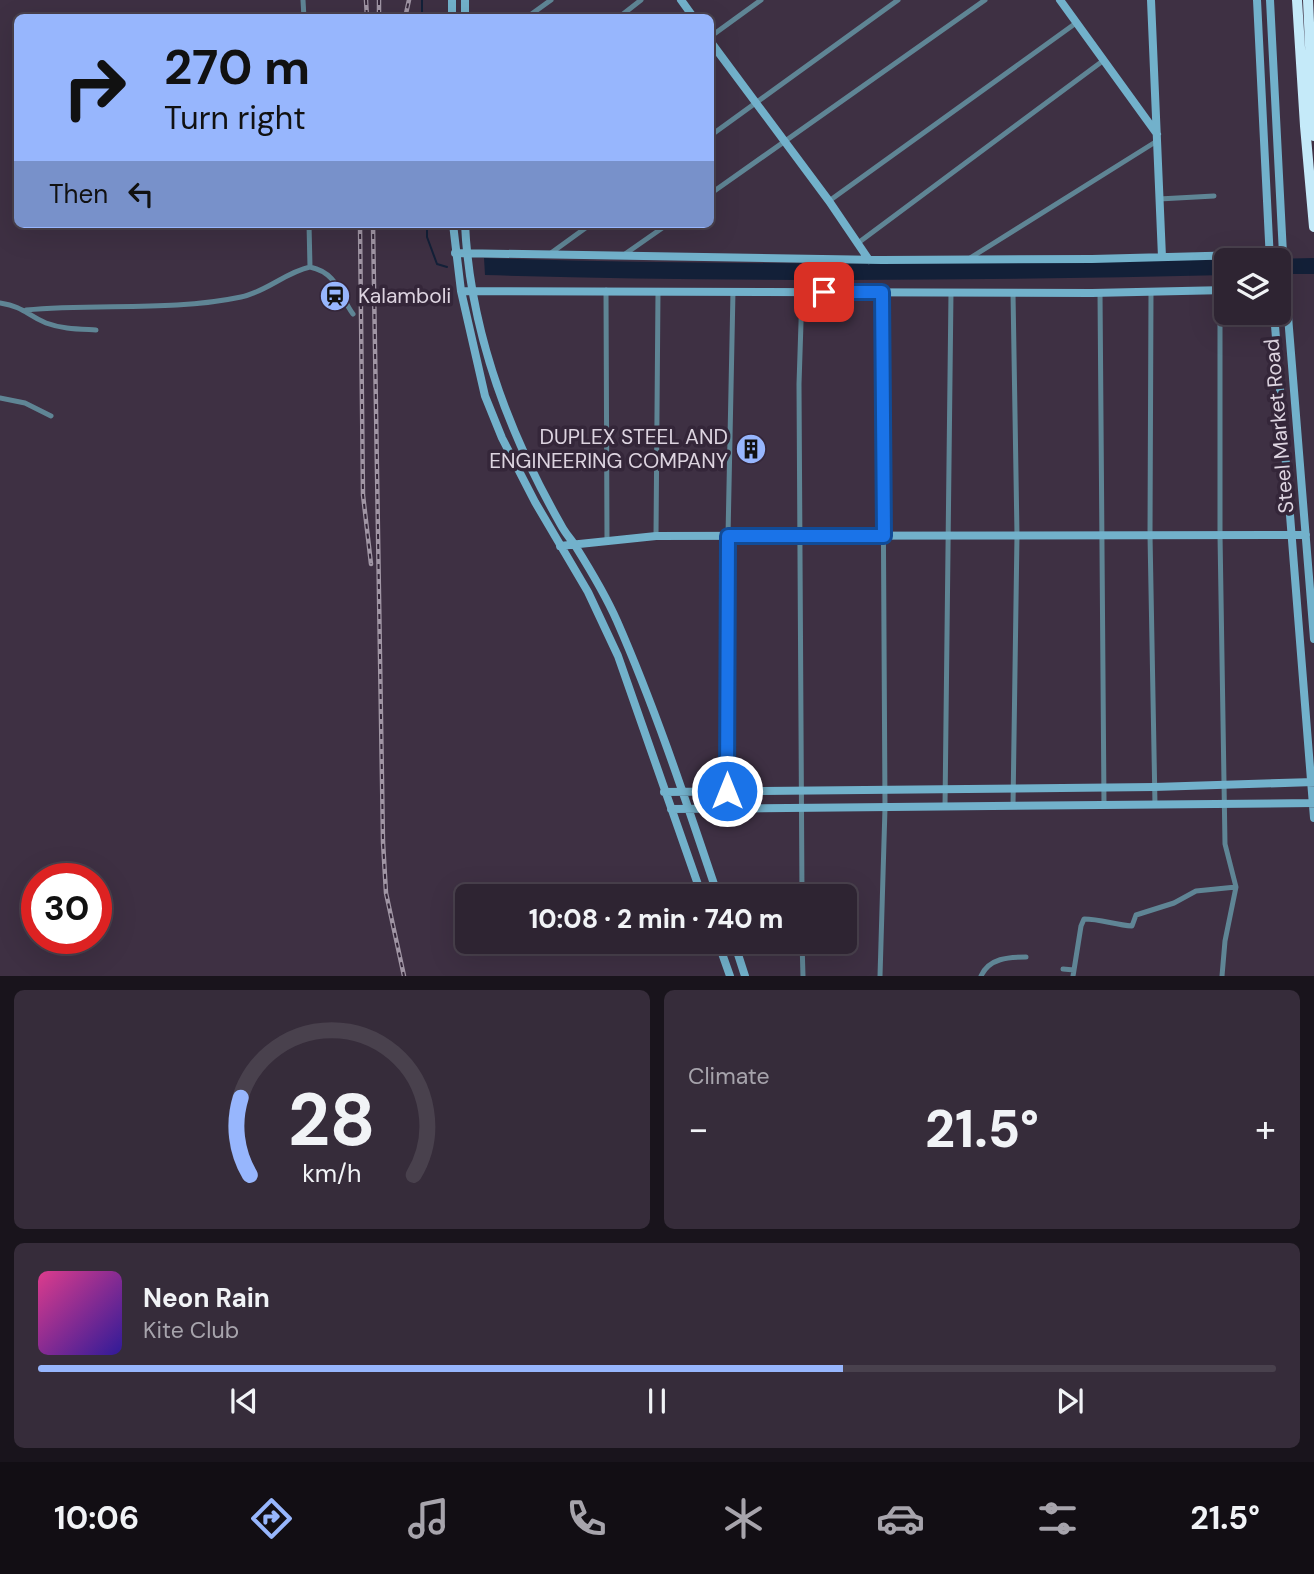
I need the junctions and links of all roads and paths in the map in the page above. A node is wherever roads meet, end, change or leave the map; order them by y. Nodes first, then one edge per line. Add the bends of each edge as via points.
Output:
1 (551, 0) edge
2 (641, 0) edge
3 (761, 0) edge
4 (898, 0) edge
5 (985, 0) edge
6 (1060, 0) edge
7 (1151, 0) edge
8 (1257, 0) edge
9 (1270, 0) edge
10 (1297, 0) edge
11 (1308, 0) edge
12 (532, 14) edge
13 (623, 14) edge
14 (1076, 23) junction
15 (714, 36) edge
16 (714, 45) edge
17 (1104, 61) junction
18 (756, 103) junction
19 (714, 133) edge
20 (1314, 136) edge
21 (1157, 138) junction
22 (785, 142) junction
23 (714, 191) edge
24 (1214, 196) dead end
25 (1160, 198) junction
26 (829, 201) junction
27 (1314, 227) edge
28 (309, 228) edge
29 (453, 228) edge
30 (465, 228) edge
31 (586, 228) edge
32 (662, 228) edge
33 (858, 243) junction
34 (1270, 248) edge
35 (1283, 248) edge
36 (548, 256) junction
37 (622, 256) junction
38 (1162, 257) junction
39 (1214, 257) edge
40 (456, 258) junction
41 (467, 258) junction
42 (971, 258) junction
43 (869, 260) junction
44 (310, 267) junction
45 (471, 288) junction
46 (461, 289) junction
47 (606, 290) junction
48 (1214, 290) edge
49 (659, 291) junction
50 (733, 291) junction
51 (802, 292) junction
52 (882, 292) junction
53 (951, 292) junction
54 (1100, 292) junction
55 (1151, 292) junction
56 (1013, 293) junction
57 (0, 303) edge
58 (26, 310) junction
59 (354, 314) dead end
60 (1223, 325) edge
61 (1275, 325) edge
62 (1285, 325) edge
63 (96, 330) dead end
64 (0, 398) edge
65 (51, 416) dead end
66 (1017, 535) junction
67 (1102, 535) junction
68 (1150, 535) junction
69 (1220, 535) junction
70 (1291, 535) junction
71 (1306, 535) junction
72 (656, 536) junction
73 (728, 536) junction
74 (801, 536) junction
75 (884, 536) junction
76 (949, 536) junction
77 (607, 540) junction
78 (575, 544) junction
79 (560, 546) junction
80 (1314, 639) edge
81 (1312, 782) edge
82 (1224, 786) junction
83 (1104, 787) junction
84 (1154, 787) junction
85 (1014, 789) junction
86 (945, 790) junction
87 (727, 791) junction
88 (803, 791) junction
89 (885, 791) junction
90 (664, 792) junction
91 (682, 792) junction
92 (1225, 803) junction
93 (1313, 803) edge
94 (1155, 804) junction
95 (1104, 805) junction
96 (1013, 806) junction
97 (945, 807) junction
98 (688, 808) junction
99 (728, 808) junction
100 (803, 808) junction
101 (885, 808) junction
102 (671, 809) junction
103 (1314, 818) edge
104 (698, 884) edge
105 (714, 884) edge
106 (802, 884) edge
107 (1236, 887) junction
108 (722, 954) edge
109 (738, 954) edge
110 (802, 954) edge
111 (1026, 957) dead end
112 (1063, 970) dead end
113 (1074, 973) edge
114 (730, 975) edge
115 (745, 975) edge
116 (803, 975) edge
117 (880, 975) edge
118 (981, 975) edge
119 (1222, 975) edge

1 - 12 street
2 - 13 street
3 - 15 street
4 - 18 street
5 - 22 street
6 - 14 street
7 - 21 street
8 - 34 street
9 - 35 street, Steel Market Road
10 - 27 highway
11 - 20 highway
14 - 17 street
14 - 26 street
16 - 18 street
17 - 21 street
17 - 33 street
18 - 19 street
18 - 22 street
21 - 25 street
21 - 42 street
22 - 23 street
22 - 26 street
24 - 25 street
25 - 38 street
26 - 33 street
28 - 44 street
29 - 40 street
30 - 41 street
31 - 36 street
32 - 37 street
33 - 43 street
36 - 37 street
36 - 41 street
37 - 43 street
38 - 39 street
38 - 42 street
40 - 41 street
40 - 46 street
41 - 45 street
42 - 43 street
44 - 58 street via 244,297 135,308
44 - 59 street via 333,279
45 - 46 street
45 - 47 street
45 - 78 street via 513,431
46 - 79 street via 485,396 502,438
47 - 49 street
47 - 77 street
48 - 55 street
49 - 50 street
49 - 72 street
50 - 51 street
50 - 73 street
51 - 52 street
51 - 74 street
52 - 53 street
52 - 75 street
53 - 56 street
53 - 76 street
54 - 55 street
54 - 56 street
54 - 67 street
55 - 68 street
56 - 66 street
57 - 58 street
58 - 63 street via 63,328
60 - 69 street
61 - 70 street, Steel Market Road
62 - 71 street, Steel Market Road
64 - 65 street via 25,403
66 - 67 street
66 - 76 street
66 - 85 street
67 - 68 street
67 - 83 street
68 - 69 street
68 - 84 street
69 - 70 street
69 - 82 street
70 - 71 street
70 - 81 street, Steel Market Road
71 - 80 street, Steel Market Road
72 - 73 street
72 - 77 street
73 - 74 street
73 - 87 street
74 - 75 street
74 - 88 street
75 - 76 street
75 - 89 street
76 - 86 street
77 - 78 street
78 - 79 street
78 - 91 street via 616,620
79 - 90 street via 618,656
81 - 82 street
81 - 93 street, Steel Market Road
82 - 84 street
82 - 92 street
83 - 84 street
83 - 85 street
83 - 95 street
84 - 94 street
85 - 86 street
85 - 96 street
86 - 89 street
86 - 97 street
87 - 88 street
87 - 91 street
87 - 99 street
88 - 89 street
88 - 100 street
89 - 101 street
90 - 91 street
90 - 102 street
91 - 98 street
92 - 93 street
92 - 94 street
92 - 107 street via 1224,844
93 - 103 street, Steel Market Road
94 - 95 street
95 - 96 street
96 - 97 street
97 - 101 street
98 - 99 street
98 - 102 street
98 - 105 street
99 - 100 street
100 - 101 street
100 - 106 street
101 - 117 street
102 - 104 street
107 - 113 street via 1196,891 1136,915 1132,926 1084,919
107 - 119 street
108 - 114 street
109 - 115 street
110 - 116 street
111 - 118 street via 1001,959
112 - 113 street

